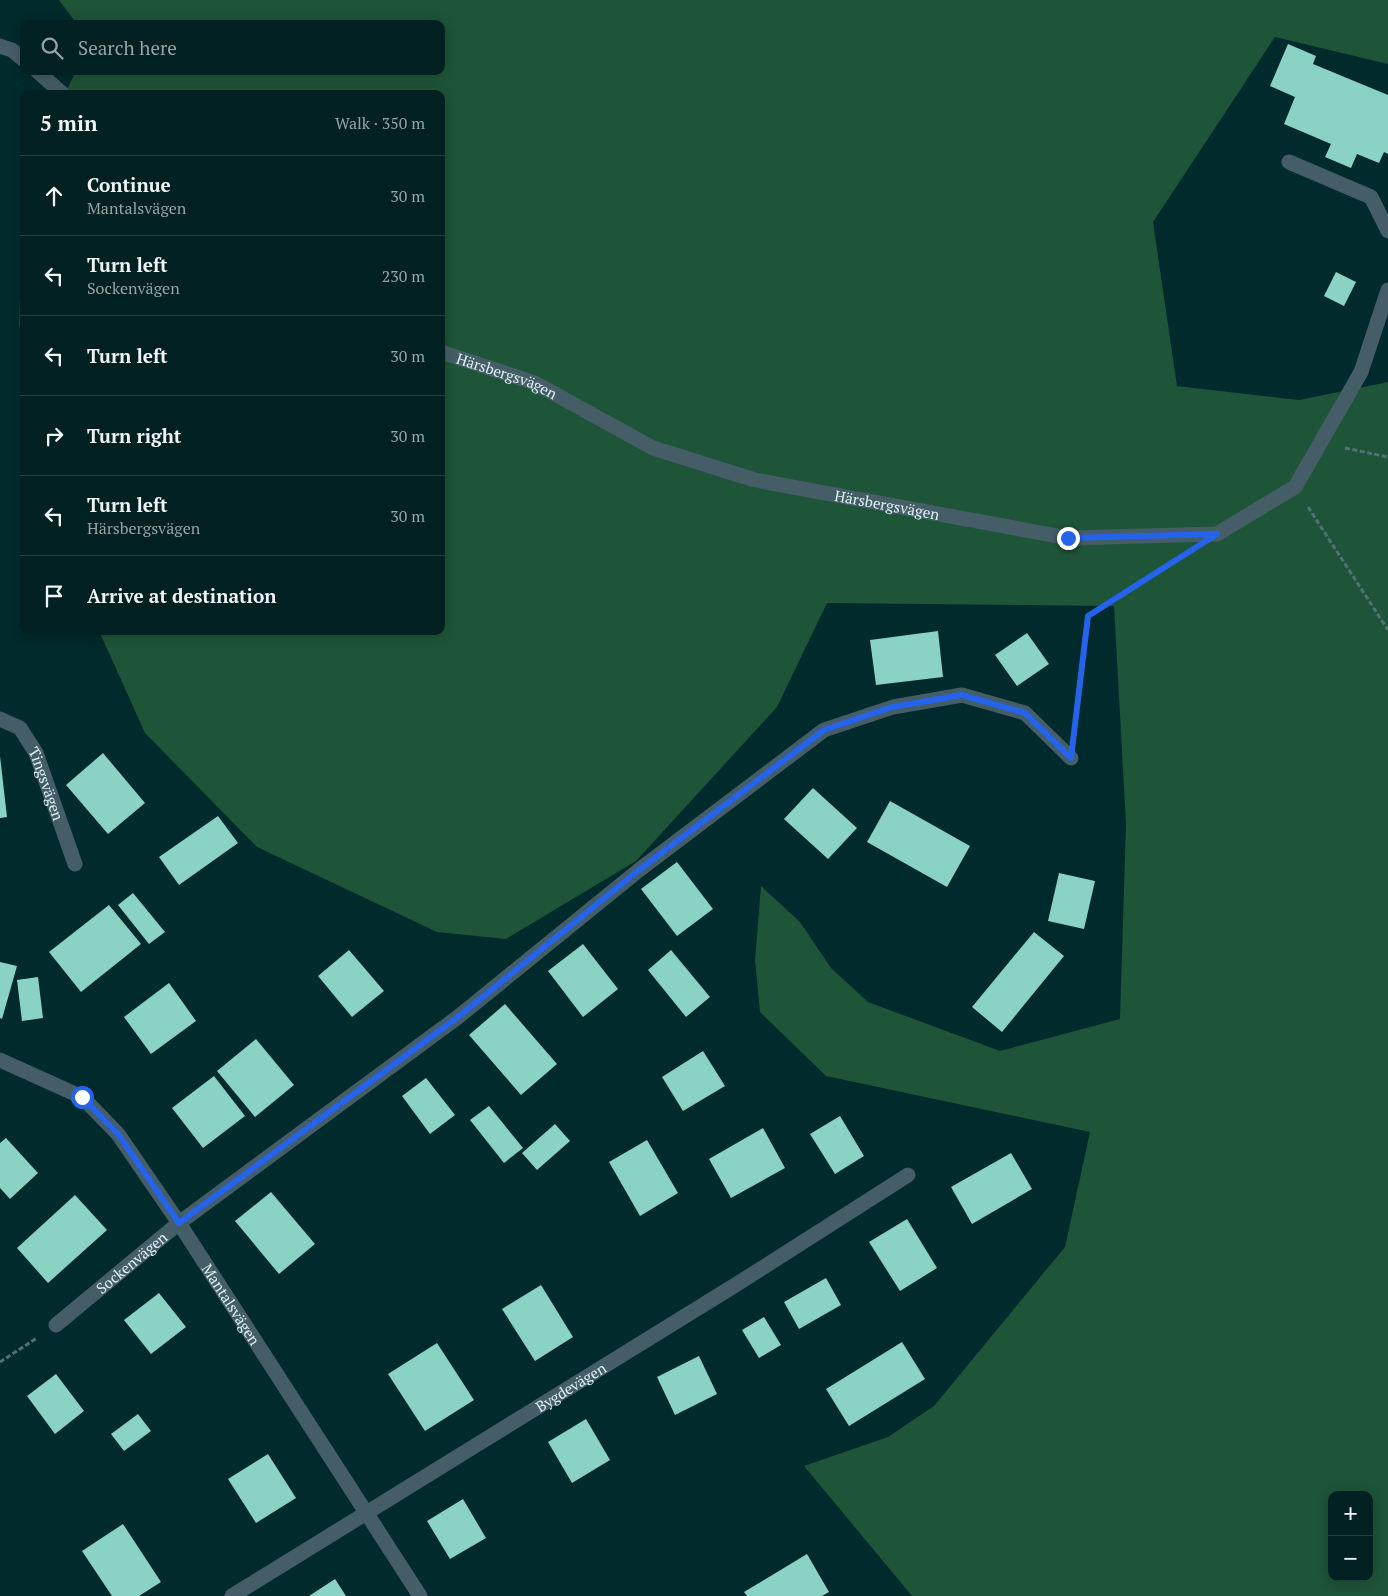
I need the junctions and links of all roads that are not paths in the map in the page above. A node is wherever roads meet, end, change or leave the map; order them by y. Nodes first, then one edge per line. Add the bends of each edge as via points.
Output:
1 (0, 46) edge
2 (20, 57) edge
3 (42, 75) edge
4 (58, 90) edge
5 (1289, 162) dead end
6 (1388, 231) edge
7 (1388, 290) edge
8 (445, 353) edge
9 (0, 719) edge
10 (1071, 758) road end
11 (75, 864) dead end
12 (0, 1060) edge
13 (908, 1175) dead end
14 (179, 1223) junction
15 (56, 1325) road end
16 (365, 1513) junction
17 (232, 1596) edge
18 (420, 1596) edge

1 - 2 street
3 - 4 street
5 - 6 street via 1371,198
7 - 8 street, Härsbergsvägen via 1361,372 1295,487 1217,534 1068,538 755,480 653,448 535,383
9 - 11 street, Tingsvägen via 20,728 36,753
10 - 14 street, Sockenvägen via 1025,713 962,695 892,707 824,730 639,870 458,1017
12 - 14 street, Mantalsvägen via 82,1097 118,1134
13 - 16 street, Bygdevägen
14 - 15 street, Sockenvägen
14 - 16 street, Mantalsvägen
16 - 17 street, Bygdevägen
16 - 18 street, Mantalsvägen

